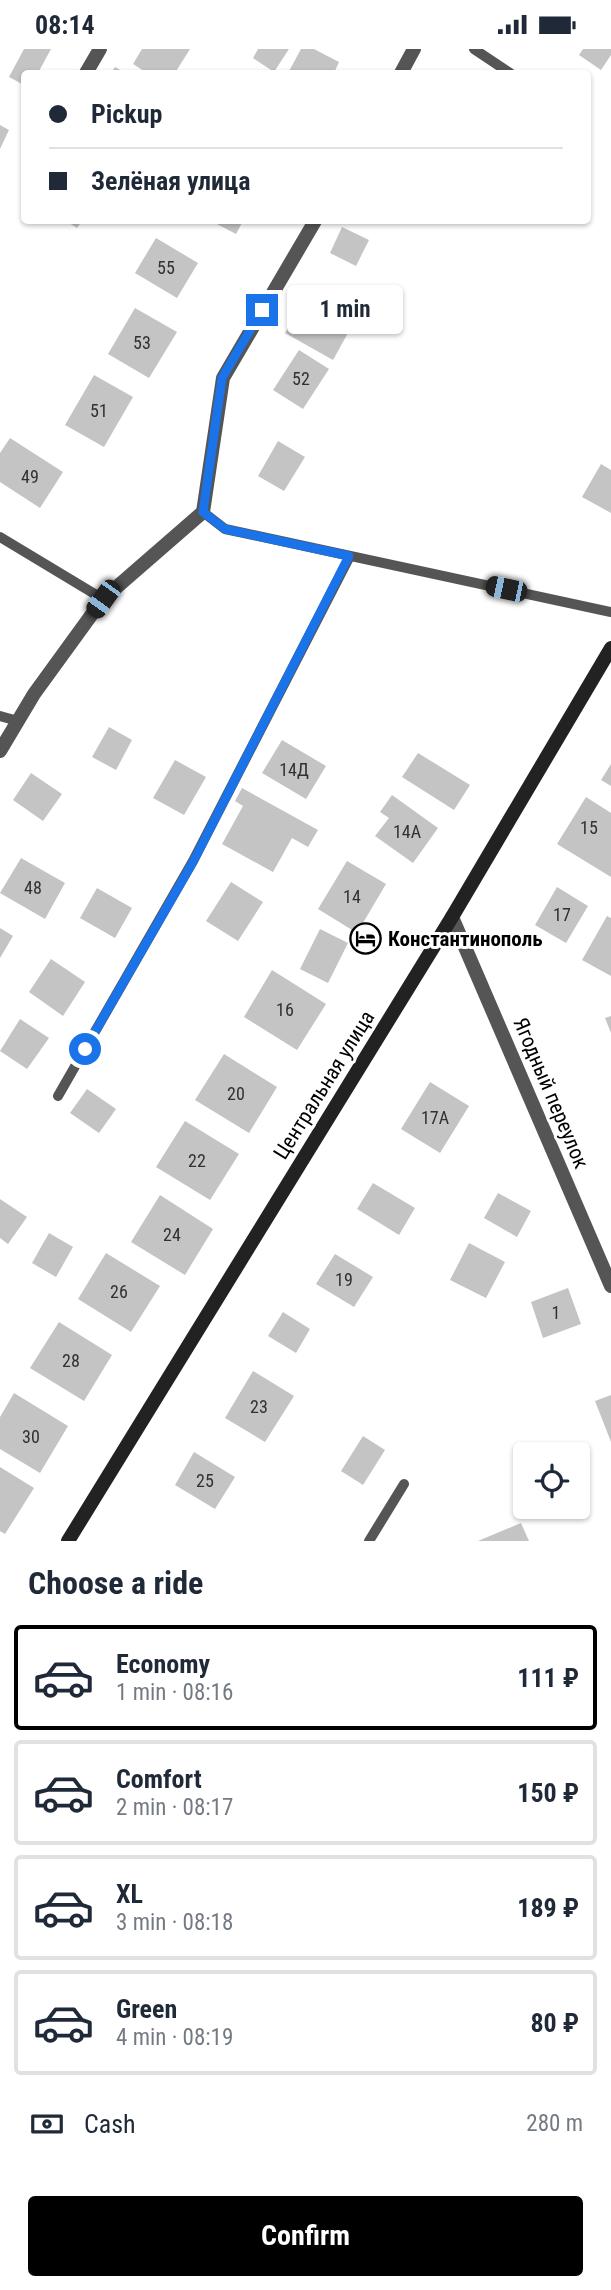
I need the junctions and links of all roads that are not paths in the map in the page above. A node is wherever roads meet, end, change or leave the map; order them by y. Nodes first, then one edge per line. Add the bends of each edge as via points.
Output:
1 (100, 49) edge
2 (414, 49) edge
3 (474, 49) edge
4 (88, 70) edge
5 (403, 70) edge
6 (506, 70) edge
7 (313, 224) edge
8 (203, 512) junction
9 (0, 537) edge
10 (349, 556) junction
11 (103, 599) junction
12 (611, 612) edge
13 (610, 653) edge
14 (0, 716) edge
15 (18, 720) junction
16 (0, 751) edge
17 (452, 917) junction
18 (58, 1096) dead end
19 (611, 1286) edge
20 (404, 1484) dead end
21 (68, 1541) edge
22 (369, 1541) edge

1 - 4 street
2 - 5 street
3 - 6 lane
7 - 8 street via 222,378
8 - 10 lane via 225,529
8 - 11 street
9 - 11 lane
10 - 12 lane
10 - 18 lane via 193,862
11 - 15 street
13 - 17 street, Центральная улица
14 - 15 lane
15 - 16 street
17 - 19 street, Ягодный переулок
17 - 21 street, Центральная улица
20 - 22 lane

